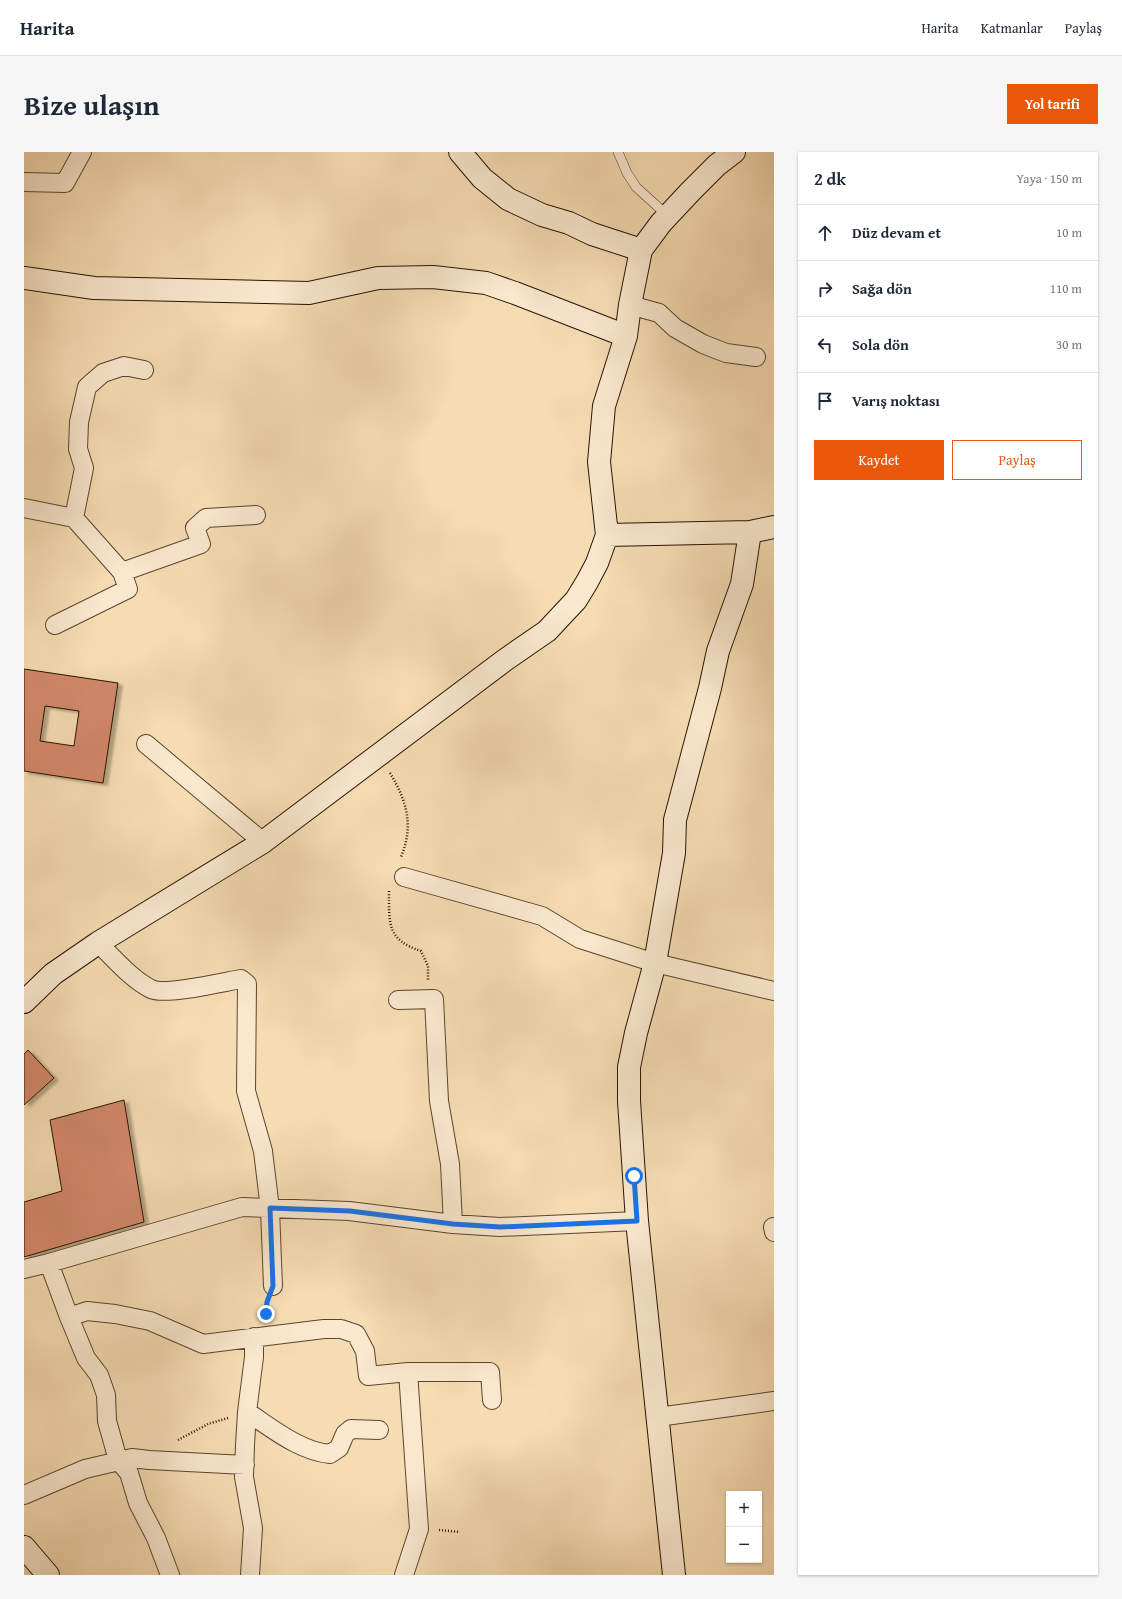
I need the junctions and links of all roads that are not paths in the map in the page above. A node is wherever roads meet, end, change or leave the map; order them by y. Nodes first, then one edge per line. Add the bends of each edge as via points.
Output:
1 (82, 152) edge
2 (460, 152) edge
3 (618, 152) edge
4 (734, 152) edge
5 (24, 182) edge
6 (668, 216) junction
7 (641, 250) junction
8 (24, 278) edge
9 (630, 305) junction
10 (626, 336) junction
11 (756, 357) dead end
12 (144, 370) dead end
13 (24, 508) edge
14 (256, 515) dead end
15 (74, 518) junction
16 (774, 528) edge
17 (750, 532) junction
18 (607, 535) junction
19 (122, 572) junction
20 (55, 625) dead end
21 (146, 744) dead end
22 (263, 842) junction
23 (404, 877) dead end
24 (98, 943) junction
25 (655, 963) junction
26 (774, 990) edge
27 (398, 1000) dead end
28 (24, 1002) edge
29 (270, 1208) junction
30 (637, 1221) junction
31 (453, 1224) junction
32 (49, 1264) junction
33 (24, 1269) edge
34 (273, 1286) road end
35 (69, 1317) junction
36 (260, 1337) junction
37 (408, 1372) junction
38 (492, 1400) dead end
39 (774, 1401) edge
40 (247, 1412) junction
41 (658, 1417) junction
42 (379, 1430) dead end
43 (118, 1460) junction
44 (245, 1465) junction
45 (24, 1495) edge
46 (24, 1547) edge
47 (48, 1575) edge
48 (170, 1575) edge
49 (250, 1575) edge
50 (404, 1575) edge
51 (674, 1575) edge

1 - 5 street via 64,182
2 - 7 street via 482,178 508,199 542,215
3 - 6 lane via 636,187
4 - 6 street
6 - 7 street
7 - 9 street
8 - 10 street via 94,288 309,293 378,278 433,278 486,283
9 - 10 street
9 - 11 street via 659,313 675,328 703,344 726,353
10 - 18 street via 604,406 599,462
12 - 15 street via 124,366 104,373 87,387 79,422 78,449 84,468
13 - 15 street
14 - 19 street via 206,518 195,528 201,544
15 - 19 street
16 - 17 street
17 - 18 street
17 - 25 street via 742,584 718,651 675,820 674,853
18 - 22 street via 597,563 576,600 547,631
19 - 20 street via 128,589
21 - 22 street
22 - 24 street
23 - 25 street via 542,916 580,939
24 - 28 street via 53,974
24 - 29 street via 133,977 152,990 165,992 241,979 247,984 246,1091 263,1151
25 - 26 street
25 - 30 street via 629,1067
27 - 31 street via 434,998 439,1101 450,1164
29 - 31 street via 350,1211
29 - 32 street via 242,1207
29 - 34 street
30 - 31 street via 500,1227
30 - 41 street
32 - 33 street
32 - 35 street
35 - 36 street via 87,1311 150,1321 203,1344
35 - 43 street via 86,1358 99,1375 106,1395 107,1421
36 - 37 street via 341,1329 356,1334 365,1351 368,1376
36 - 40 street via 254,1357
37 - 38 street via 490,1372
37 - 50 street via 419,1529
39 - 41 street
40 - 42 street via 317,1453 330,1454 339,1448 345,1434 351,1429
40 - 44 street
41 - 51 street
43 - 44 street via 132,1458
43 - 45 street via 85,1469
43 - 48 street via 128,1472 138,1503 156,1538
44 - 49 street via 244,1477 254,1528
46 - 47 street

